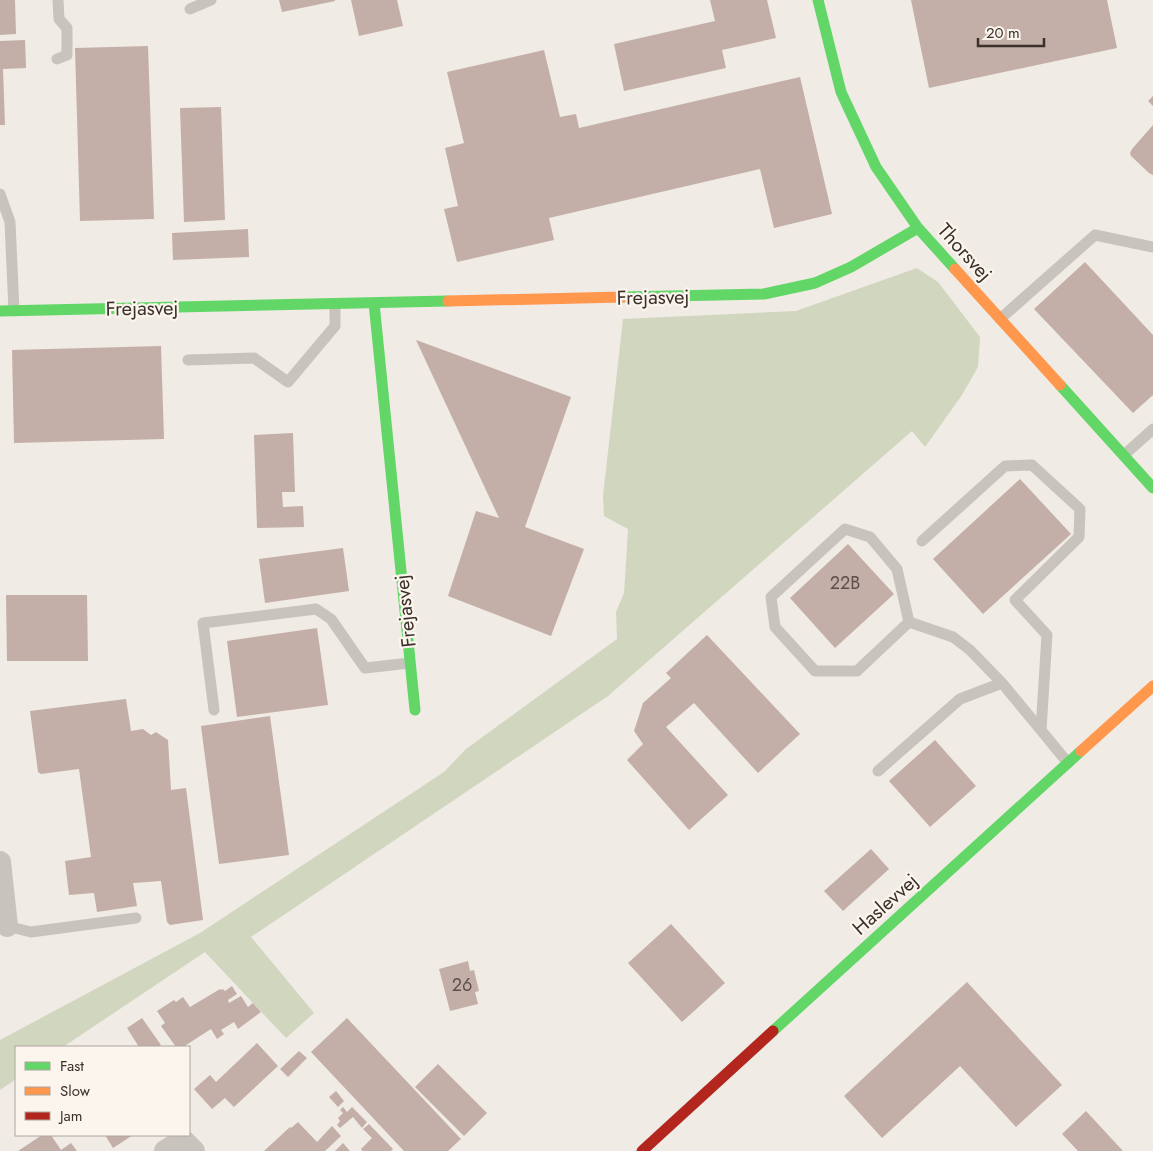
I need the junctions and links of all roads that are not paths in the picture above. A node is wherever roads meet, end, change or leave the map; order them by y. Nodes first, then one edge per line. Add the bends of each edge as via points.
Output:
1 (58, 0) edge
2 (212, 0) edge
3 (818, 0) edge
4 (190, 9) dead end
5 (57, 59) dead end
6 (0, 194) edge
7 (918, 228) junction
8 (1153, 247) edge
9 (374, 303) junction
10 (335, 304) junction
11 (0, 311) edge
12 (14, 311) junction
13 (1000, 319) junction
14 (188, 360) dead end
15 (1153, 429) edge
16 (1124, 455) junction
17 (1153, 488) edge
18 (922, 541) dead end
19 (909, 622) junction
20 (410, 663) junction
21 (1002, 683) junction
22 (1153, 686) edge
23 (214, 710) dead end
24 (415, 710) dead end
25 (1041, 730) junction
26 (1068, 763) junction
27 (878, 771) dead end
28 (0, 862) edge
29 (136, 918) dead end
30 (3, 928) edge
31 (165, 1151) edge
32 (194, 1151) edge
33 (642, 1151) edge

1 - 5 lane via 59,19 67,28 67,55
2 - 4 lane
3 - 7 street, Thorsvej via 841,92 876,167
6 - 12 lane via 10,222
7 - 9 street, Frejasvej via 815,283 764,294
7 - 13 street, Thorsvej
8 - 13 lane via 1095,235
9 - 10 street, Frejasvej
9 - 20 street, Frejasvej
10 - 12 street, Frejasvej
10 - 14 lane via 335,326 288,382 254,358
11 - 12 street, Frejasvej
13 - 16 street, Thorsvej
15 - 16 lane
16 - 17 street, Thorsvej
18 - 25 lane via 1005,466 1032,465 1080,509 1079,537 1015,600 1047,635
19 - 19 lane via 857,671 815,671 775,627 771,597 844,529 870,537 897,569
19 - 21 lane via 953,638 970,650
20 - 23 lane via 365,668 331,619 316,609 203,623
20 - 24 street, Frejasvej
21 - 25 lane
21 - 27 lane via 960,699
22 - 26 street, Haslevvej
25 - 26 lane
26 - 33 street, Haslevvej
28 - 30 street
29 - 30 lane via 31,932
31 - 32 street via 183,1140

